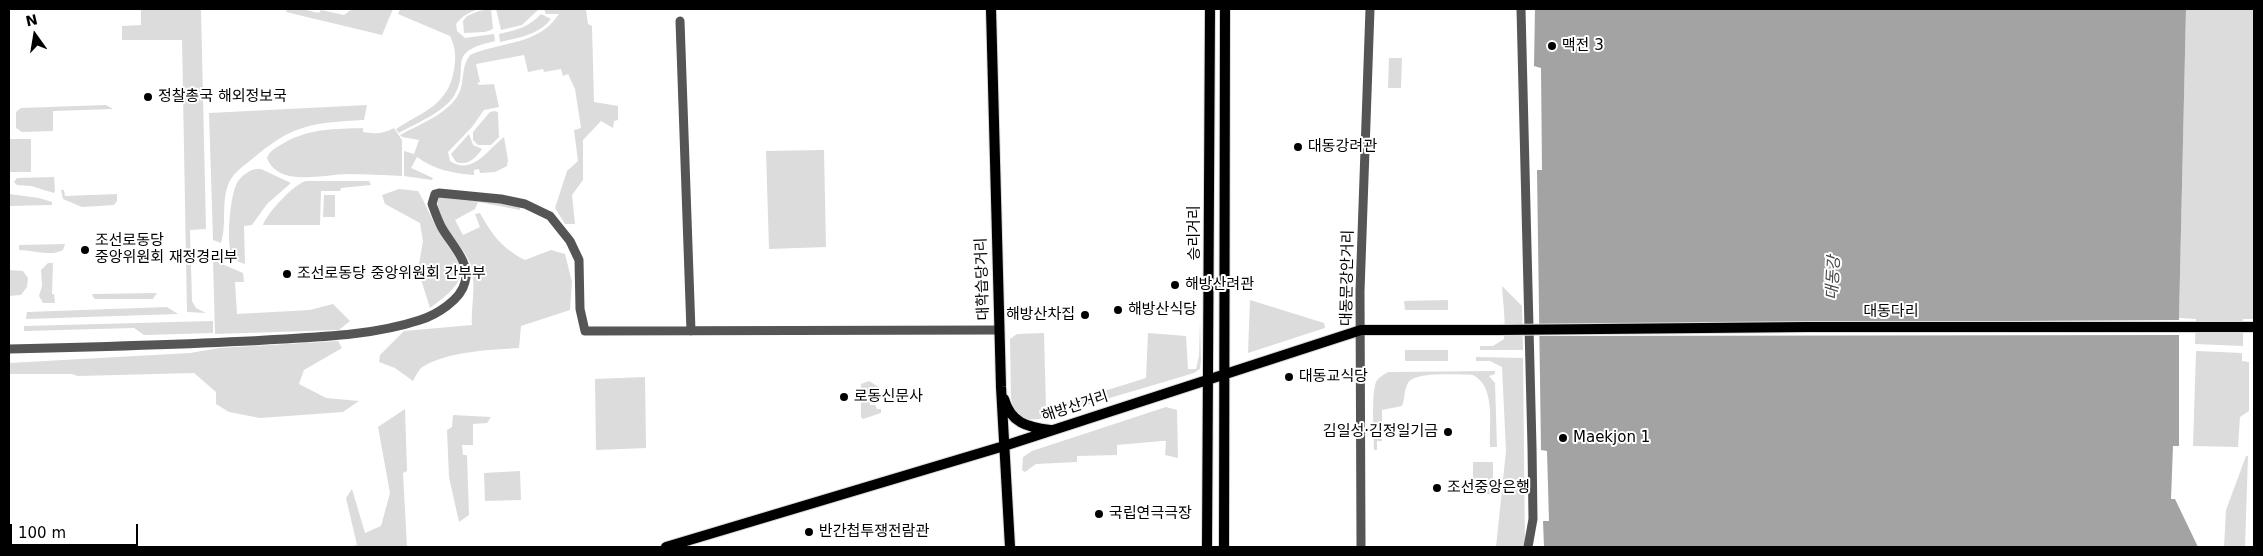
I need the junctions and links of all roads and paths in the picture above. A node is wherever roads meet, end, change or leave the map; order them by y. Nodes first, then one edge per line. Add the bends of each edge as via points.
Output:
1 (991, 9) edge
2 (1210, 9) edge
3 (1225, 9) edge
4 (1370, 9) edge
5 (1520, 9) edge
6 (680, 21) dead end
7 (2254, 327) edge
8 (999, 330) junction
9 (1361, 330) junction
10 (1497, 330) joint
11 (691, 331) junction
12 (9, 349) edge
13 (1224, 375) junction
14 (1209, 380) junction
15 (1001, 387) junction
16 (1053, 430) junction
17 (1004, 446) junction
18 (699, 542) edge
19 (666, 547) edge
20 (1010, 547) edge
21 (1207, 547) edge
22 (1224, 547) edge
23 (1361, 547) edge
24 (1528, 547) edge

1 - 8 main road, 대학습당거리
2 - 14 main road, 승리거리
3 - 13 main road, 승리거리
4 - 9 street, 대동문강안거리
5 - 24 street via 1532,447 1533,519
6 - 11 street
7 - 10 main road, 대동다리, bridge
8 - 11 street
8 - 15 main road, 대학습당거리
9 - 10 main road, 해방산거리
9 - 13 main road, 해방산거리
9 - 23 street, 대동문강안거리
11 - 12 street via 585,332 580,309 579,260 570,241 550,216 509,200 439,192 432,198 432,204 442,229 464,266 466,281 456,298 421,320 331,336 153,347
13 - 14 main road, 해방산거리
13 - 22 main road, 승리거리
14 - 16 main road, 해방산거리
14 - 21 main road, 승리거리
15 - 16 main road via 1014,419 1029,428
15 - 17 main road, 대학습당거리
16 - 17 main road, 해방산거리
17 - 18 main road, 해방산거리
17 - 20 main road, 대학습당거리
18 - 19 main road, 해방산거리

